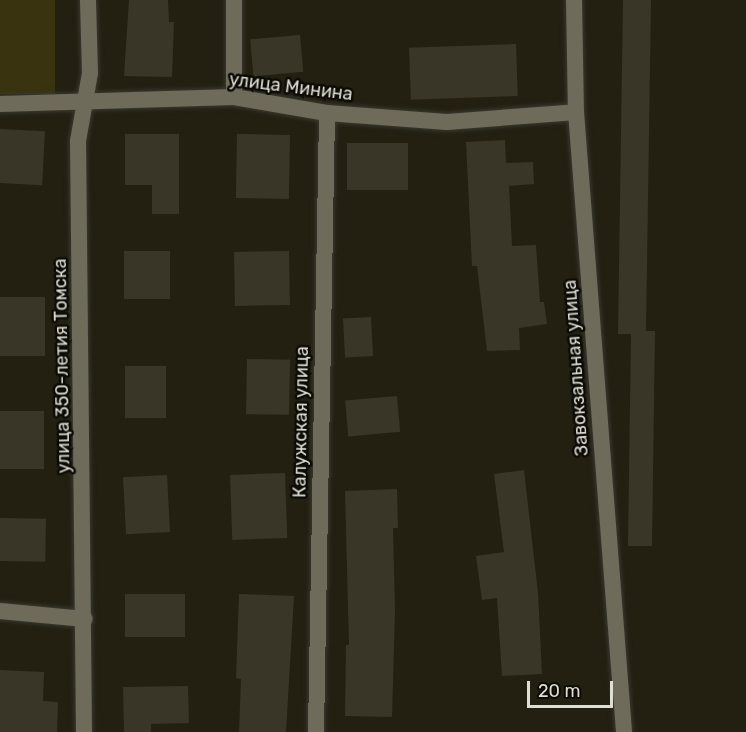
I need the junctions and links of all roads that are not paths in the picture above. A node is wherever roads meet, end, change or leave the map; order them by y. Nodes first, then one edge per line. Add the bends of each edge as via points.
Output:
1 (88, 0) edge
2 (234, 0) edge
3 (574, 0) edge
4 (234, 97) junction
5 (85, 102) junction
6 (0, 104) edge
7 (576, 112) junction
8 (327, 113) junction
9 (0, 611) edge
10 (85, 619) junction
11 (84, 732) edge
12 (316, 732) edge
13 (624, 732) edge

1 - 5 street, улица 350-летия Томска via 90,73
2 - 4 street
3 - 7 street, Завокзальная улица
4 - 5 street, улица Минина
4 - 8 street, улица Минина
5 - 6 street, улица Минина
5 - 10 street, улица 350-летия Томска via 78,141
7 - 8 street, улица Минина via 447,122
7 - 13 street, Завокзальная улица
8 - 12 street, Калужская улица
9 - 10 street
10 - 11 street, улица 350-летия Томска

